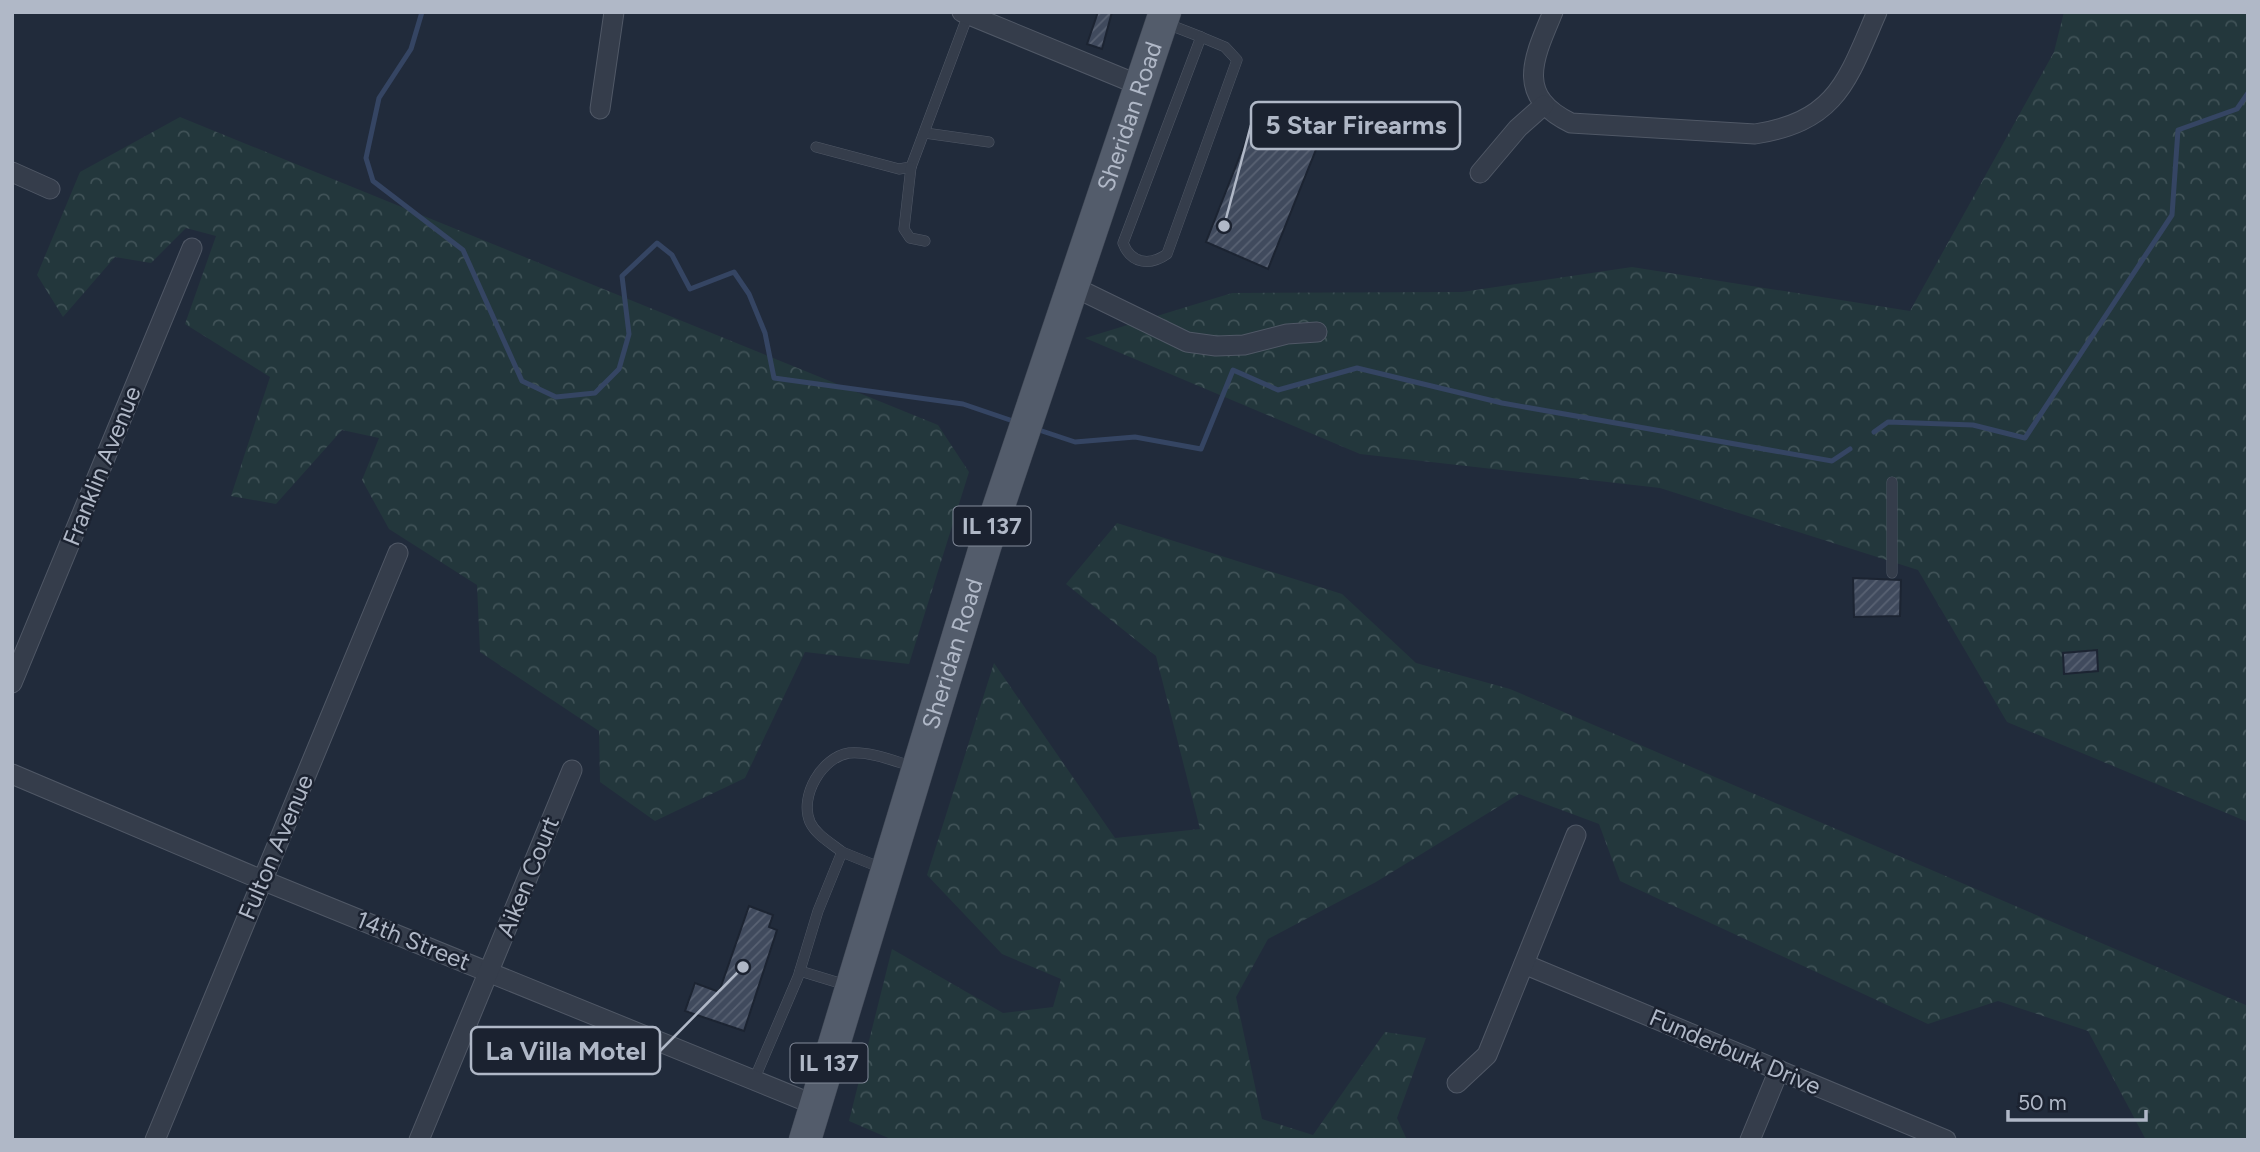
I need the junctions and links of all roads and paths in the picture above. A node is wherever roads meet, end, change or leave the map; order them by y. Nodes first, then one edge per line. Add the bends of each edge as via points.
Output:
1 (614, 12) edge
2 (1553, 12) edge
3 (1877, 12) edge
4 (965, 13) edge
5 (1163, 17) edge
6 (1200, 37) junction
7 (1139, 85) junction
8 (1544, 105) junction
9 (600, 109) dead end
10 (925, 134) junction
11 (989, 142) dead end
12 (816, 147) dead end
13 (911, 167) junction
14 (12, 172) edge
15 (1480, 173) dead end
16 (50, 189) dead end
17 (925, 241) dead end
18 (192, 248) dead end
19 (1072, 286) junction
20 (1317, 332) dead end
21 (1892, 482) dead end
22 (398, 553) dead end
23 (1892, 573) dead end
24 (12, 683) edge
25 (917, 768) junction
26 (572, 770) dead end
27 (12, 774) edge
28 (1576, 835) dead end
29 (842, 852) junction
30 (887, 870) junction
31 (262, 880) junction
32 (1524, 964) junction
33 (800, 971) junction
34 (489, 972) junction
35 (852, 986) junction
36 (1779, 1070) junction
37 (754, 1080) junction
38 (1457, 1083) dead end
39 (816, 1105) junction
40 (155, 1140) edge
41 (419, 1140) edge
42 (805, 1140) edge
43 (1750, 1140) edge
44 (1946, 1140) edge

1 - 9 street
2 - 8 street via 1535,54 1532,76
3 - 8 street via 1837,94 1798,124 1778,130 1755,134 1571,123
4 - 7 street
4 - 10 lane
5 - 6 lane
5 - 7 main road, Sheridan Road / IL 137
6 - 6 lane via 1224,47 1237,60 1167,254 1157,261 1140,261 1127,253 1123,243
7 - 19 main road, Sheridan Road / IL 137
8 - 15 street
10 - 11 lane
10 - 13 lane
12 - 13 lane via 899,169
13 - 17 lane via 904,229 910,237
14 - 16 street
18 - 24 street, Franklin Avenue
19 - 20 street via 1188,342 1244,345
19 - 25 main road, Sheridan Road / IL 137
21 - 23 lane
22 - 31 street, Fulton Avenue
25 - 29 lane via 851,753 836,757 821,770 809,796 811,822
25 - 30 main road, Sheridan Road / IL 137
26 - 34 street, Aiken Court
27 - 31 street, 14th Street
28 - 32 street
29 - 30 lane
29 - 33 lane
30 - 35 main road, Sheridan Road / IL 137
31 - 34 street, 14th Street
31 - 40 street, Fulton Avenue
32 - 36 street, Funderburk Drive
32 - 38 street via 1487,1055
33 - 35 lane
33 - 37 lane
34 - 37 street, 14th Street
34 - 41 street, Aiken Court
35 - 39 main road, Sheridan Road / IL 137
36 - 43 street
36 - 44 street, Funderburk Drive
37 - 39 street, 14th Street
39 - 42 main road, Sheridan Road / IL 137

